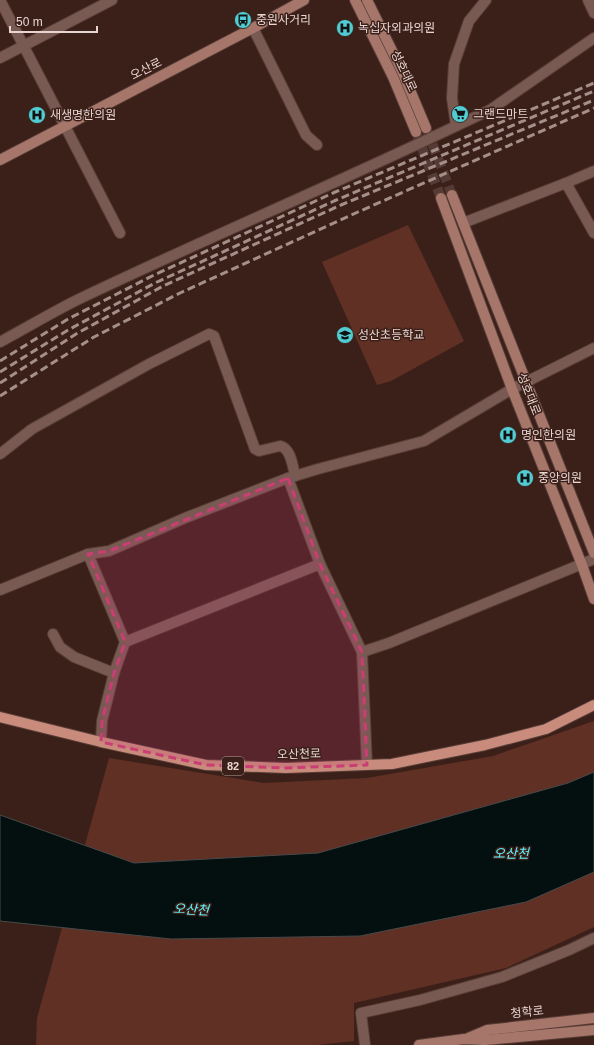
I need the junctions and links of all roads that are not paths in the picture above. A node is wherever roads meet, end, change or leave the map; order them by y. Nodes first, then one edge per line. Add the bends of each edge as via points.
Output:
1 (0, 0) edge
2 (112, 0) edge
3 (304, 0) edge
4 (355, 0) edge
5 (367, 0) edge
6 (486, 0) edge
7 (588, 0) edge
8 (594, 13) edge
9 (253, 28) junction
10 (594, 38) edge
11 (23, 46) junction
12 (0, 58) edge
13 (65, 126) junction
14 (456, 126) junction
15 (317, 145) dead end
16 (0, 160) edge
17 (594, 171) edge
18 (566, 183) junction
19 (452, 195) tunnel mouth
20 (441, 198) tunnel mouth
21 (463, 224) junction
22 (120, 233) dead end
23 (594, 233) edge
24 (0, 342) edge
25 (594, 348) edge
26 (526, 382) junction
27 (512, 389) junction
28 (0, 454) edge
29 (292, 477) junction
30 (594, 553) edge
31 (88, 554) junction
32 (594, 559) edge
33 (320, 564) junction
34 (582, 565) junction
35 (0, 590) edge
36 (594, 599) edge
37 (53, 634) dead end
38 (125, 642) junction
39 (362, 652) junction
40 (114, 673) junction
41 (594, 705) edge
42 (0, 717) edge
43 (101, 742) junction
44 (367, 765) junction
45 (594, 938) edge
46 (594, 1018) edge
47 (594, 1030) edge
48 (464, 1042) edge
49 (364, 1045) edge
50 (420, 1045) edge

1 - 11 street
2 - 11 street
3 - 9 main road, 오산로
4 - 5 main road, 성호대로 via 421,130 402,71
6 - 14 street via 469,21 454,64 452,98
7 - 8 street
9 - 13 main road, 오산로
9 - 15 street via 306,135
10 - 14 street via 490,110
11 - 12 street
11 - 13 street
13 - 16 main road, 오산로
13 - 22 street
14 - 24 street via 145,268
17 - 18 street
18 - 21 street
18 - 23 street
19 - 21 main road, 성호대로
20 - 27 main road, 성호대로
21 - 26 main road, 성호대로
25 - 26 street
26 - 27 street
26 - 30 main road, 성호대로
27 - 29 street via 424,441
27 - 34 main road, 성호대로
28 - 29 street via 32,429 209,334 214,336 255,449 259,451 283,446 290,456
29 - 31 street via 185,518 109,551
29 - 33 street
31 - 35 street
31 - 38 street
32 - 34 street
33 - 38 street
33 - 39 street
34 - 36 main road, 성호대로
34 - 39 street
37 - 40 street via 60,647 74,657
38 - 40 street
39 - 44 street
40 - 43 street via 102,720
41 - 44 main road, 오산천로 / 82 via 546,729 485,746 392,764
42 - 43 main road, 오산천로 / 82
43 - 44 main road, 오산천로 / 82 via 206,765 286,768
45 - 49 street via 502,977 361,1013
46 - 48 main road, 청학로 via 487,1030
47 - 48 main road, 청학로
48 - 50 main road, 청학로

